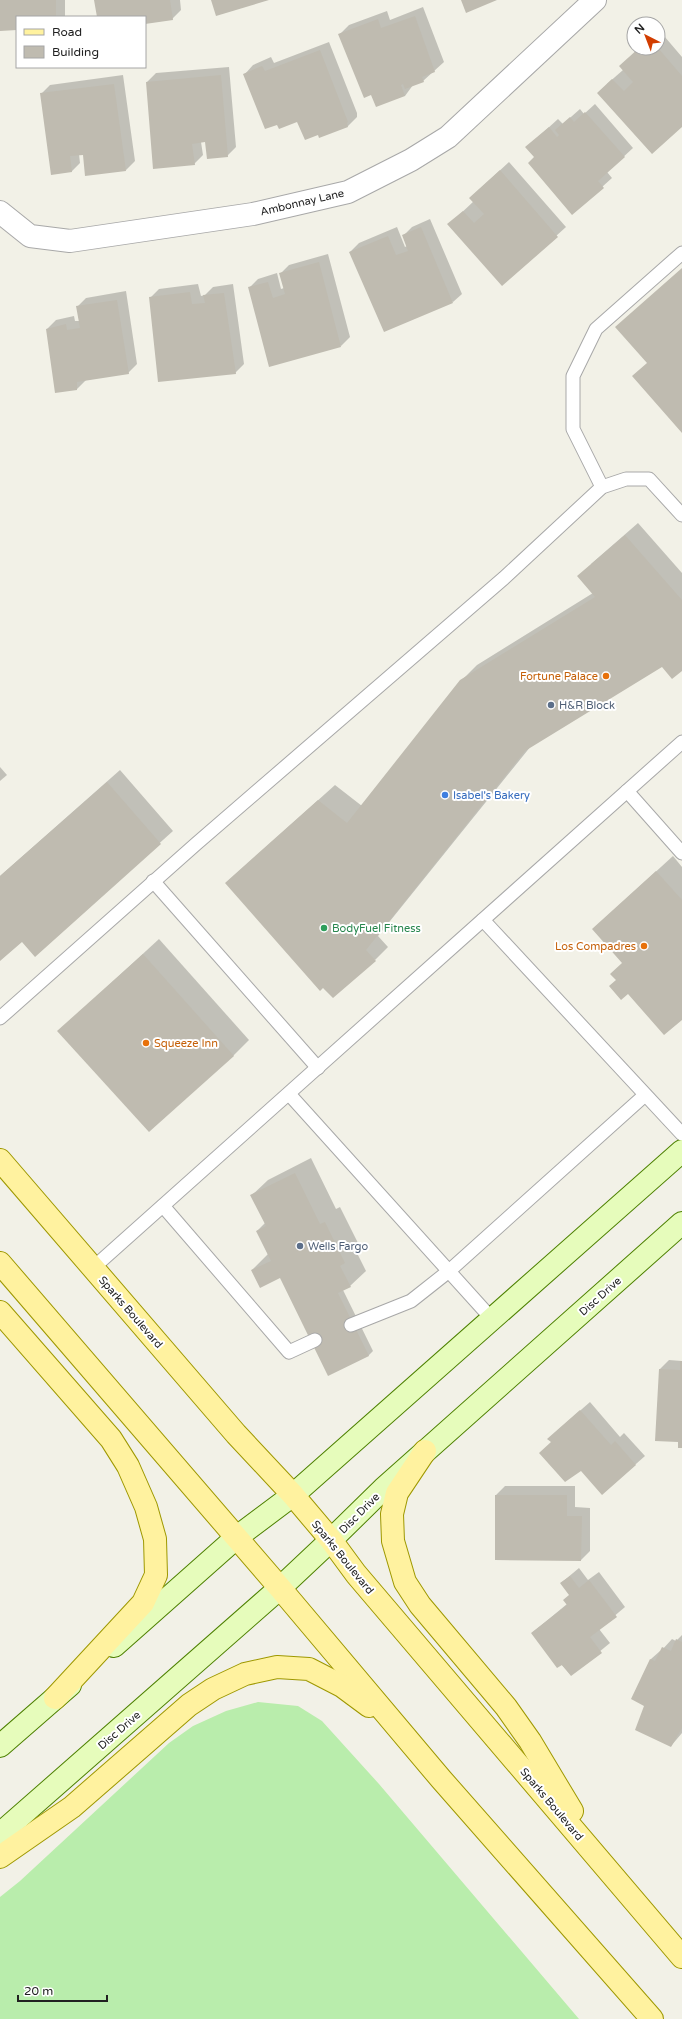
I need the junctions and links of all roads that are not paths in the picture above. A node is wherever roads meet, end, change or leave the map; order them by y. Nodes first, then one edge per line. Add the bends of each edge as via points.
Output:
1 (595, 0) edge
2 (0, 212) edge
3 (682, 253) edge
4 (602, 487) junction
5 (682, 515) edge
6 (682, 742) edge
7 (627, 791) junction
8 (682, 852) edge
9 (153, 881) junction
10 (483, 920) junction
11 (0, 1018) edge
12 (318, 1068) junction
13 (289, 1094) junction
14 (645, 1095) junction
15 (682, 1134) edge
16 (682, 1152) edge
17 (0, 1160) edge
18 (163, 1206) junction
19 (682, 1223) edge
20 (0, 1263) edge
21 (93, 1268) junction
22 (449, 1272) junction
23 (0, 1312) edge
24 (492, 1320) junction
25 (351, 1325) dead end
26 (315, 1340) dead end
27 (425, 1451) junction
28 (293, 1495) junction
29 (237, 1537) junction
30 (331, 1540) junction
31 (280, 1588) junction
32 (55, 1698) junction
33 (401, 1730) junction
34 (0, 1746) edge
35 (0, 1834) edge
36 (0, 1857) edge
37 (607, 1868) junction
38 (682, 1957) edge
39 (652, 2019) edge

1 - 2 street, Ambonnay Lane via 448,137 348,192 253,214 70,241 30,236
3 - 4 lane via 596,328 573,376 573,429
4 - 5 lane via 626,479 649,479
4 - 9 lane via 504,578
6 - 7 lane
7 - 8 lane
7 - 10 lane
9 - 11 lane
9 - 12 lane
10 - 12 lane
10 - 14 lane
12 - 13 lane
13 - 18 lane
13 - 22 lane
14 - 15 lane
14 - 22 lane
16 - 24 main road
17 - 21 main road, Sparks Boulevard
18 - 21 lane
18 - 26 lane via 289,1352
19 - 27 main road, Disc Drive
20 - 29 main road
21 - 28 main road, Sparks Boulevard via 236,1434
22 - 24 lane
22 - 25 lane via 411,1301
23 - 32 main road via 111,1439 128,1466 146,1507 155,1539 156,1575 143,1602
24 - 28 main road
27 - 30 main road, Disc Drive
27 - 37 main road via 397,1493 392,1514 393,1541 405,1582 420,1605 510,1712
28 - 29 main road
28 - 30 main road, Sparks Boulevard
29 - 31 main road
29 - 32 main road
30 - 31 main road, Disc Drive
30 - 37 main road, Sparks Boulevard via 356,1574
31 - 33 main road
31 - 35 main road, Disc Drive
32 - 34 main road
33 - 36 main road via 342,1686 309,1669 277,1667 245,1674 213,1689 189,1705 72,1807
33 - 39 main road
37 - 38 main road, Sparks Boulevard

